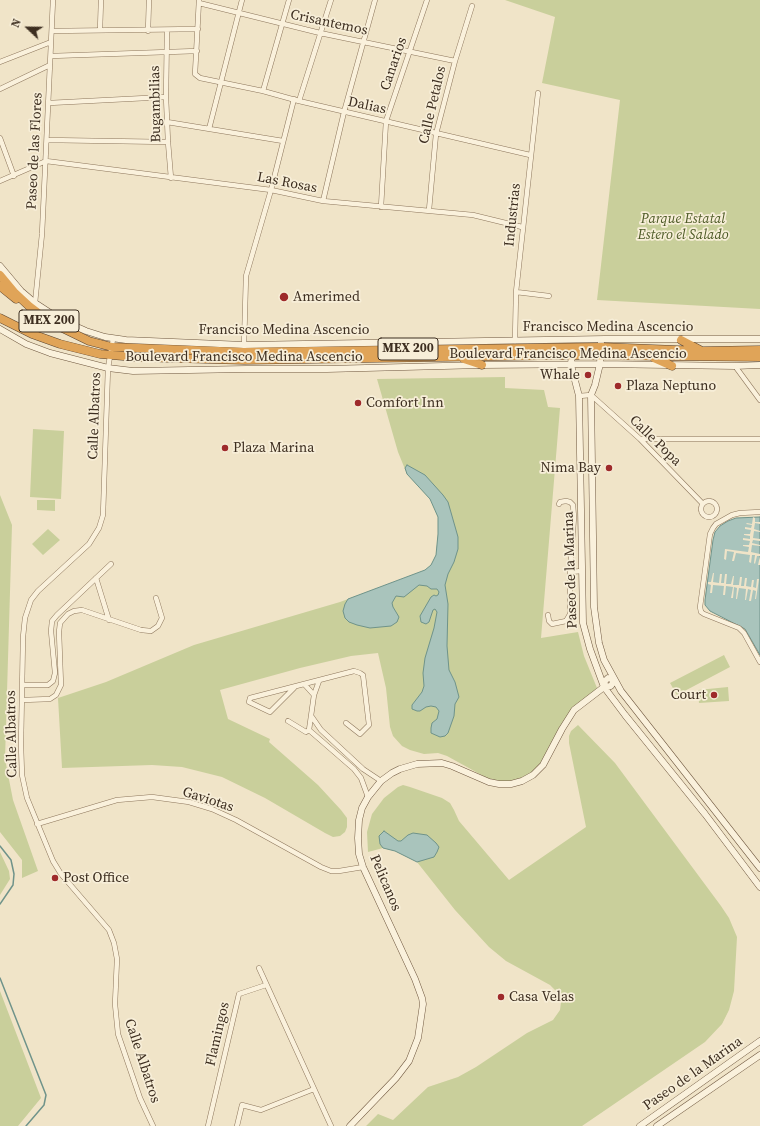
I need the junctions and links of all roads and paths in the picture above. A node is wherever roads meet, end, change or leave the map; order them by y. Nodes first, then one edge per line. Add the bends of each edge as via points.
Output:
1 (53, 0) edge
2 (102, 0) edge
3 (149, 0) edge
4 (242, 0) edge
5 (289, 0) edge
6 (330, 0) edge
7 (375, 0) edge
8 (427, 0) edge
9 (199, 2) edge
10 (472, 6) dead end
11 (238, 13) junction
12 (282, 25) junction
13 (198, 29) junction
14 (100, 30) junction
15 (166, 30) junction
16 (52, 31) junction
17 (148, 31) junction
18 (320, 33) junction
19 (51, 42) junction
20 (364, 42) junction
21 (197, 51) junction
22 (410, 51) junction
23 (166, 52) junction
24 (51, 56) junction
25 (455, 61) junction
26 (0, 62) edge
27 (50, 65) junction
28 (220, 82) junction
29 (0, 89) edge
30 (263, 91) junction
31 (538, 93) dead end
32 (166, 97) junction
33 (294, 100) junction
34 (299, 101) junction
35 (49, 103) junction
36 (344, 112) junction
37 (386, 121) junction
38 (167, 122) junction
39 (209, 129) junction
40 (436, 134) junction
41 (0, 139) edge
42 (47, 140) junction
43 (283, 141) junction
44 (168, 142) junction
45 (530, 155) junction
46 (46, 161) junction
47 (14, 176) junction
48 (171, 178) junction
49 (0, 181) edge
50 (272, 190) junction
51 (323, 201) junction
52 (381, 207) junction
53 (428, 210) junction
54 (522, 227) junction
55 (0, 266) edge
56 (0, 275) edge
57 (0, 286) edge
58 (516, 292) junction
59 (549, 296) dead end
60 (32, 304) junction
61 (0, 318) edge
62 (0, 329) edge
63 (760, 339) edge
64 (681, 340) junction
65 (515, 341) junction
66 (112, 347) junction
67 (601, 347) junction
68 (572, 348) junction
69 (760, 350) edge
70 (703, 351) junction
71 (244, 352) junction
72 (456, 357) junction
73 (650, 357) junction
74 (760, 357) edge
75 (600, 364) junction
76 (482, 365) junction
77 (571, 365) junction
78 (760, 365) edge
79 (672, 366) junction
80 (735, 366) junction
81 (108, 368) junction
82 (591, 395) junction
83 (579, 396) junction
84 (760, 400) edge
85 (640, 439) junction
86 (760, 439) edge
87 (559, 504) dead end
88 (703, 504) dead end
89 (760, 512) edge
90 (111, 564) dead end
91 (593, 566) junction
92 (582, 568) junction
93 (570, 572) junction
94 (593, 577) junction
95 (96, 578) junction
96 (582, 578) junction
97 (156, 598) dead end
98 (64, 608) junction
99 (68, 614) junction
100 (548, 615) dead end
101 (109, 620) junction
102 (51, 631) junction
103 (59, 632) junction
104 (760, 662) edge
105 (54, 677) junction
106 (61, 679) junction
107 (319, 680) junction
108 (614, 680) junction
109 (23, 685) junction
110 (305, 685) junction
111 (604, 686) junction
112 (294, 688) junction
113 (314, 694) junction
114 (22, 700) junction
115 (312, 717) junction
116 (288, 721) dead end
117 (346, 723) dead end
118 (310, 730) junction
119 (321, 730) junction
120 (315, 735) junction
121 (367, 772) junction
122 (361, 778) junction
123 (381, 781) junction
124 (695, 785) junction
125 (687, 792) junction
126 (368, 797) junction
127 (37, 824) junction
128 (363, 867) junction
129 (760, 868) edge
130 (760, 887) edge
131 (259, 968) dead end
132 (266, 985) junction
133 (760, 1041) edge
134 (760, 1055) edge
135 (314, 1089) junction
136 (153, 1126) edge
137 (208, 1126) edge
138 (237, 1126) edge
139 (331, 1126) edge
140 (350, 1126) edge
141 (640, 1126) edge
142 (657, 1126) edge

1 - 16 street, Paseo de las Flores
2 - 14 street
3 - 17 street
4 - 11 street
5 - 12 street
6 - 18 street
7 - 20 street
8 - 22 street, Canarios
9 - 11 street, Crisantemos
9 - 13 street
10 - 25 street, Calle Petalos
11 - 12 street, Crisantemos
11 - 28 street
12 - 18 street, Crisantemos
12 - 30 street
13 - 15 street
13 - 21 street
14 - 16 street
14 - 17 street
15 - 17 street
15 - 23 street, Bugambilias
16 - 19 street, Paseo de las Flores
18 - 20 street, Crisantemos
18 - 34 street
19 - 24 street, Paseo de las Flores
19 - 26 street
20 - 22 street, Crisantemos
20 - 36 street
21 - 23 street
21 - 28 street, Dalias via 195,74 200,78
22 - 25 street, Crisantemos
22 - 37 street, Canarios
23 - 24 street
23 - 32 street, Bugambilias
24 - 27 street, Paseo de las Flores
25 - 40 street, Calle Petalos
27 - 29 street
27 - 35 street, Paseo de las Flores
28 - 30 street, Dalias
28 - 39 street
30 - 33 street, Dalias
31 - 45 street, Industrias
32 - 35 street
32 - 38 street, Bugambilias
33 - 34 street, Dalias
33 - 43 street
34 - 36 street, Dalias
35 - 42 street, Paseo de las Flores
36 - 37 street, Dalias
36 - 51 street
37 - 40 street, Dalias
37 - 52 street, Canarios
38 - 39 street
38 - 44 street, Bugambilias
39 - 43 street
40 - 45 street, Dalias
40 - 53 street, Calle Petalos
41 - 47 street
42 - 44 street
42 - 46 street, Paseo de las Flores
43 - 50 street
44 - 48 street, Bugambilias
45 - 54 street, Industrias
46 - 47 street
46 - 48 street, Las Rosas
46 - 60 street, Paseo de las Flores via 42,234
47 - 49 street
48 - 50 street, Las Rosas
50 - 51 street, Las Rosas
50 - 71 street via 246,276
51 - 52 street, Las Rosas
52 - 53 street, Las Rosas
53 - 54 street, Las Rosas via 473,215
54 - 58 street, Industrias
55 - 60 street, Francisco Medina Ascencio
56 - 60 highway, Francisco Medina Ascencio / MEX 200 via 15,293
57 - 60 highway via 14,299
58 - 59 street
58 - 65 street, Industrias
60 - 66 highway, Francisco Medina Ascencio / MEX 200 via 50,322 68,332
61 - 66 highway, Francisco Medina Ascencio / MEX 200 via 60,344 100,354
62 - 81 street, Boulevard Francisco Medina Ascencio via 26,344 50,353
63 - 64 street, Francisco Medina Ascencio
64 - 67 street, Francisco Medina Ascencio
64 - 70 highway
65 - 68 street, Francisco Medina Ascencio
65 - 71 street, Francisco Medina Ascencio
66 - 71 street, Francisco Medina Ascencio via 152,342
66 - 71 highway, Francisco Medina Ascencio / MEX 200 via 134,358
66 - 81 street, Calle Albatros
67 - 68 highway, Francisco Medina Ascencio / MEX 200
67 - 68 street, Francisco Medina Ascencio
67 - 70 highway, Francisco Medina Ascencio / MEX 200
67 - 73 highway, Francisco Medina Ascencio / MEX 200
67 - 75 street, Paseo de la Marina
68 - 71 highway, Francisco Medina Ascencio / MEX 200
68 - 72 highway, Francisco Medina Ascencio / MEX 200
68 - 77 street, Paseo de la Marina
69 - 70 highway, Francisco Medina Ascencio / MEX 200
71 - 72 highway, Francisco Medina Ascencio / MEX 200
72 - 76 highway
73 - 74 highway, Francisco Medina Ascencio / MEX 200
73 - 79 highway
75 - 77 street, Boulevard Francisco Medina Ascencio
75 - 79 street, Boulevard Francisco Medina Ascencio
75 - 82 street, Paseo de la Marina
76 - 77 street, Boulevard Francisco Medina Ascencio
76 - 81 street, Boulevard Francisco Medina Ascencio via 133,371
77 - 83 street, Paseo de la Marina
78 - 80 street, Boulevard Francisco Medina Ascencio
79 - 80 street, Boulevard Francisco Medina Ascencio
80 - 84 street
81 - 109 street, Calle Albatros via 103,515 99,528 89,544 45,583 31,600 25,618 23,637
82 - 83 street
82 - 85 street, Calle Popa
82 - 91 street, Paseo de la Marina
83 - 92 street, Paseo de la Marina
85 - 86 street
85 - 88 street, Calle Popa
87 - 93 street via 566,501 573,505
89 - 104 street via 732,515 713,528 700,607 704,614 739,628
90 - 95 street
91 - 92 street
91 - 94 street, Paseo de la Marina
92 - 93 street
92 - 96 street, Paseo de la Marina
93 - 100 street via 570,614 566,621 552,624 548,621
94 - 96 street
94 - 108 street, Paseo de la Marina via 599,643
95 - 98 street
95 - 101 street
96 - 111 street, Paseo de la Marina via 583,623
97 - 101 street via 162,618 158,626 151,630 141,630
98 - 99 street
98 - 102 street via 52,621
99 - 101 street via 82,610
99 - 103 street via 60,623
102 - 103 street
102 - 105 street
103 - 106 street
105 - 106 street
105 - 109 street via 48,685
106 - 114 street via 56,695 50,699
107 - 110 street
107 - 113 street
107 - 117 street via 354,671 363,675 369,725 360,734
108 - 111 street, Pelicanos via 608,678
108 - 124 street, Paseo de la Marina
109 - 114 street, Calle Albatros
110 - 112 street
110 - 113 street
111 - 123 street, Pelicanos via 574,710 543,766 522,781 499,784 452,766 430,763 400,769
111 - 125 street, Paseo de la Marina
112 - 112 street via 270,712 249,702 250,698
113 - 115 street
114 - 127 street, Calle Albatros via 22,775
115 - 118 street
115 - 119 street
116 - 118 street via 306,732
118 - 120 street
119 - 120 street
119 - 121 street
120 - 122 street
121 - 122 street
121 - 123 street
122 - 126 street
123 - 126 street, Pelicanos
124 - 125 street
124 - 129 street, Paseo de la Marina
125 - 130 street, Paseo de la Marina
126 - 128 street, Pelicanos via 359,820 359,854
127 - 128 street, Gaviotas via 117,800 152,797 189,802 212,809 331,871
127 - 136 street, Calle Albatros via 57,868 109,930 114,943 117,959 114,1004 118,1034 140,1098
128 - 140 street, Pelicanos via 415,979 423,1004 418,1038 409,1062
131 - 132 street
132 - 135 street
132 - 137 street, Flamingos via 239,994
133 - 141 street, Paseo de la Marina
134 - 142 street, Paseo de la Marina
135 - 138 street via 261,1110 242,1105
135 - 139 street

